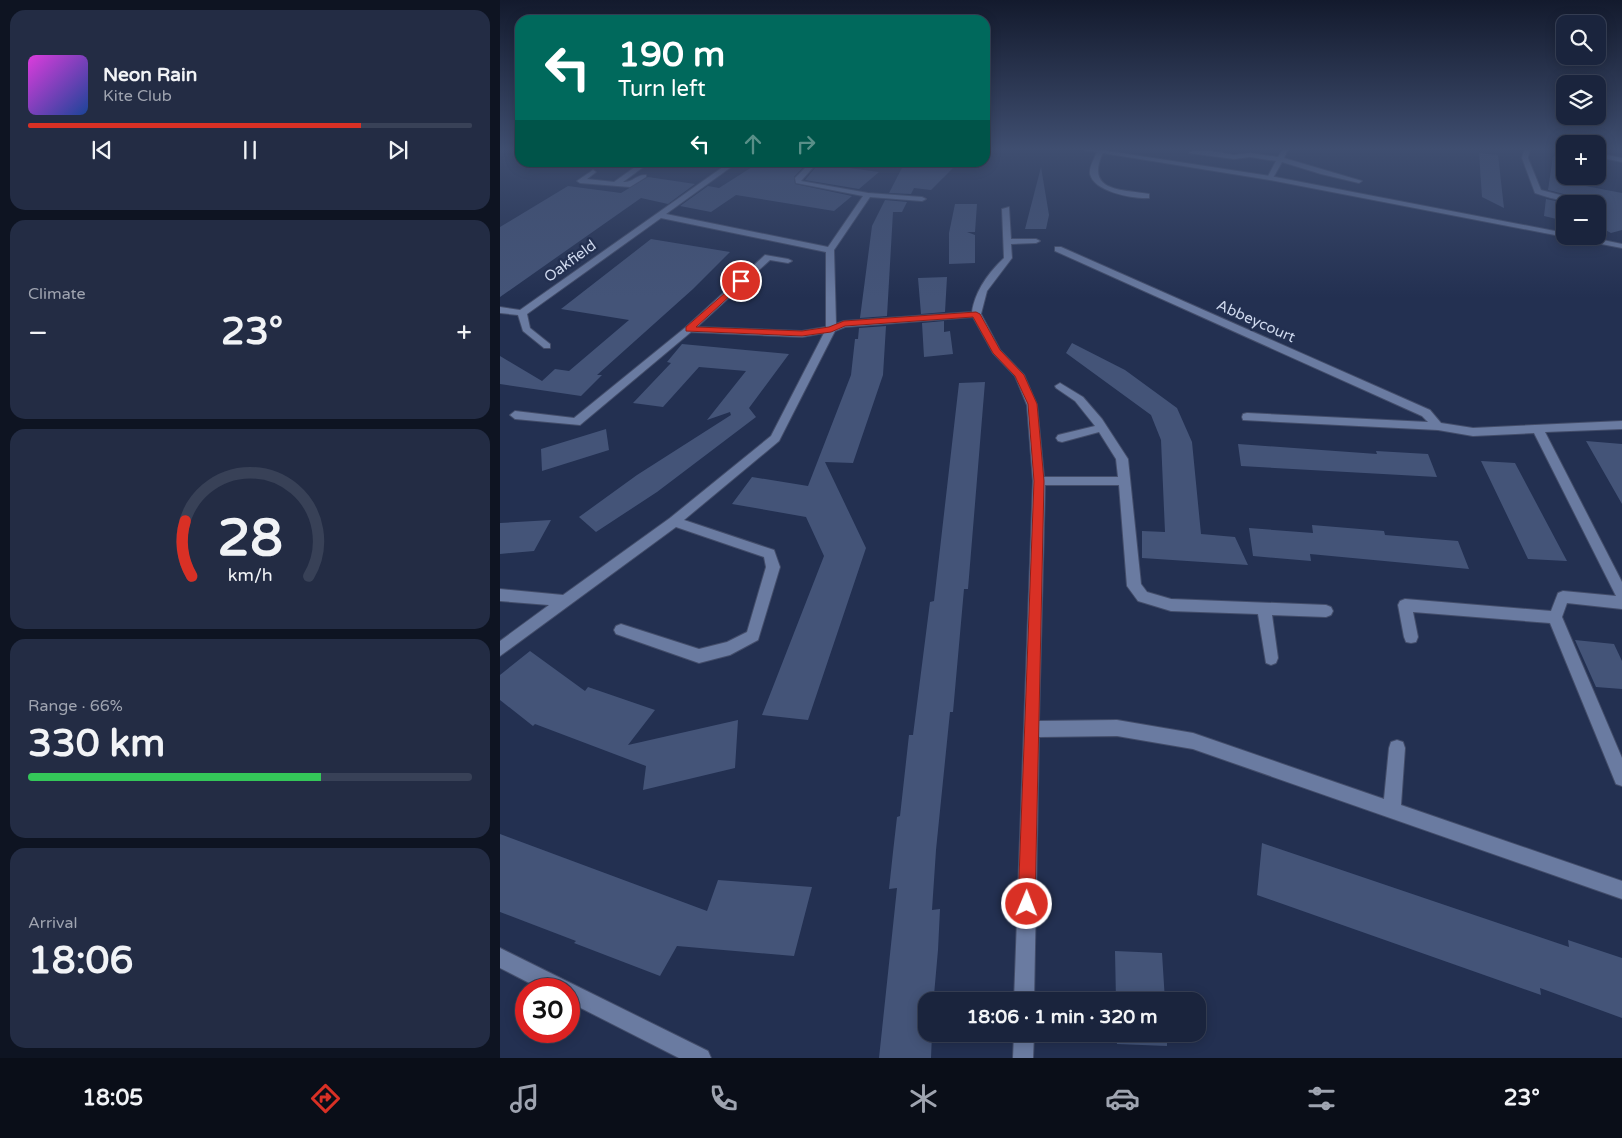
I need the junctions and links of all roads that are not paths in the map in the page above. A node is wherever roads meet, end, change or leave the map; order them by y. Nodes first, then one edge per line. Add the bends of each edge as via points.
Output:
1 (681, 199) edge
2 (864, 199) edge
3 (1381, 199) edge
4 (1006, 209) dead end
5 (659, 215) junction
6 (1556, 233) edge
7 (1036, 241) dead end
8 (1007, 242) junction
9 (1606, 243) edge
10 (1622, 246) edge
11 (1058, 249) dead end
12 (830, 250) junction
13 (788, 261) dead end
14 (500, 310) edge
15 (522, 313) junction
16 (976, 314) junction
17 (688, 329) junction
18 (831, 329) junction
19 (547, 346) dead end
20 (1060, 386) dead end
21 (515, 415) dead end
22 (1247, 417) dead end
23 (1622, 425) edge
24 (1438, 426) junction
25 (1101, 428) junction
26 (1538, 429) junction
27 (1062, 438) dead end
28 (1039, 481) junction
29 (1123, 481) junction
30 (674, 521) junction
31 (1622, 595) edge
32 (500, 596) edge
33 (565, 601) junction
34 (1622, 602) edge
35 (1264, 609) junction
36 (1326, 611) dead end
37 (1555, 618) junction
38 (621, 630) dead end
39 (1411, 637) dead end
40 (500, 649) edge
41 (1271, 658) dead end
42 (1031, 728) junction
43 (1397, 748) dead end
44 (1622, 778) edge
45 (1392, 810) junction
46 (1622, 890) edge
47 (500, 958) edge
48 (540, 978) edge
49 (1024, 992) edge
50 (580, 998) edge
51 (1024, 1042) edge
52 (701, 1058) edge
53 (1023, 1058) edge

1 - 5 street, Oakfield
2 - 12 street
3 - 6 street
4 - 8 street
5 - 12 street
5 - 15 street, Oakfield
7 - 8 street
8 - 16 street via 1008,258 997,269 976,305
9 - 10 street
11 - 24 street, Abbeycourt via 1426,413
12 - 18 street
13 - 17 street via 768,258
14 - 15 street
15 - 19 street via 526,329
16 - 18 street via 844,324
16 - 28 street via 996,351 1019,375 1032,404
17 - 18 street via 802,334
17 - 21 street via 576,422
18 - 30 street via 775,438
20 - 25 street via 1079,399
22 - 24 street
23 - 26 street
24 - 26 street via 1473,432
25 - 27 street
25 - 29 street via 1122,460
26 - 31 street
28 - 29 street
28 - 42 street
29 - 35 street via 1134,586 1143,597 1171,605
30 - 33 street
30 - 38 street via 769,554 773,567 753,636 730,648 699,656
32 - 33 street
33 - 40 street
34 - 37 street via 1563,597
35 - 36 street
35 - 41 street
37 - 39 street via 1405,605
37 - 44 street
42 - 45 street via 1117,728 1192,741
42 - 49 street
43 - 45 street
45 - 46 street
47 - 48 street
50 - 52 street
51 - 53 street

